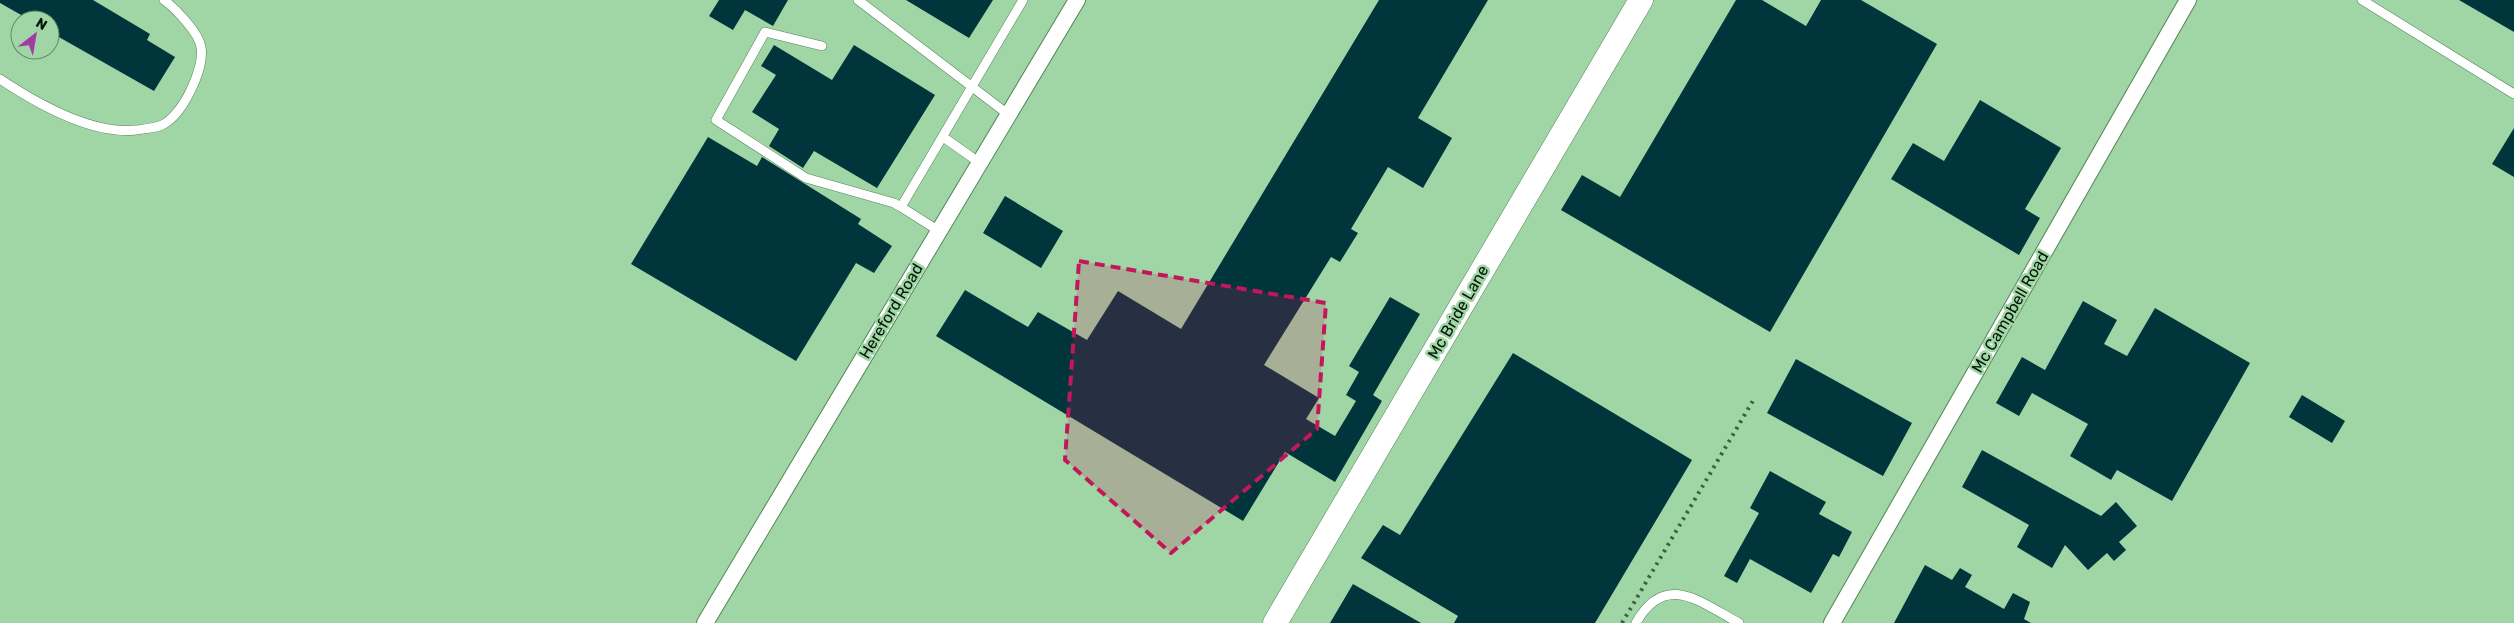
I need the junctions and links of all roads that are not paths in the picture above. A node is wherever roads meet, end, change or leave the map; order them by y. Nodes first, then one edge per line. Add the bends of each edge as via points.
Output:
1 (164, 0) edge
2 (858, 0) edge
3 (1023, 0) edge
4 (1077, 0) edge
5 (1641, 0) edge
6 (2188, 0) edge
7 (2362, 0) edge
8 (822, 46) dead end
9 (0, 79) edge
10 (972, 87) junction
11 (2514, 94) edge
12 (1009, 114) junction
13 (942, 137) junction
14 (980, 162) junction
15 (901, 207) junction
16 (939, 231) junction
17 (705, 623) edge
18 (1275, 623) edge
19 (1636, 623) edge
20 (1739, 623) edge
21 (1832, 623) edge

1 - 9 lane via 188,23 201,46 200,69 181,109 163,125 134,130 85,125
2 - 10 lane
3 - 10 lane
4 - 12 street, Hereford Road
5 - 18 street, Mc Bride Lane
6 - 21 street, Mc Campbell Road
7 - 11 lane
8 - 15 lane via 765,32 716,120 806,178
10 - 12 lane
10 - 13 lane
12 - 14 street, Hereford Road
13 - 14 lane
13 - 15 lane
14 - 16 street, Hereford Road
15 - 16 lane
16 - 17 street, Hereford Road
19 - 20 lane via 1651,601 1670,593 1693,599

